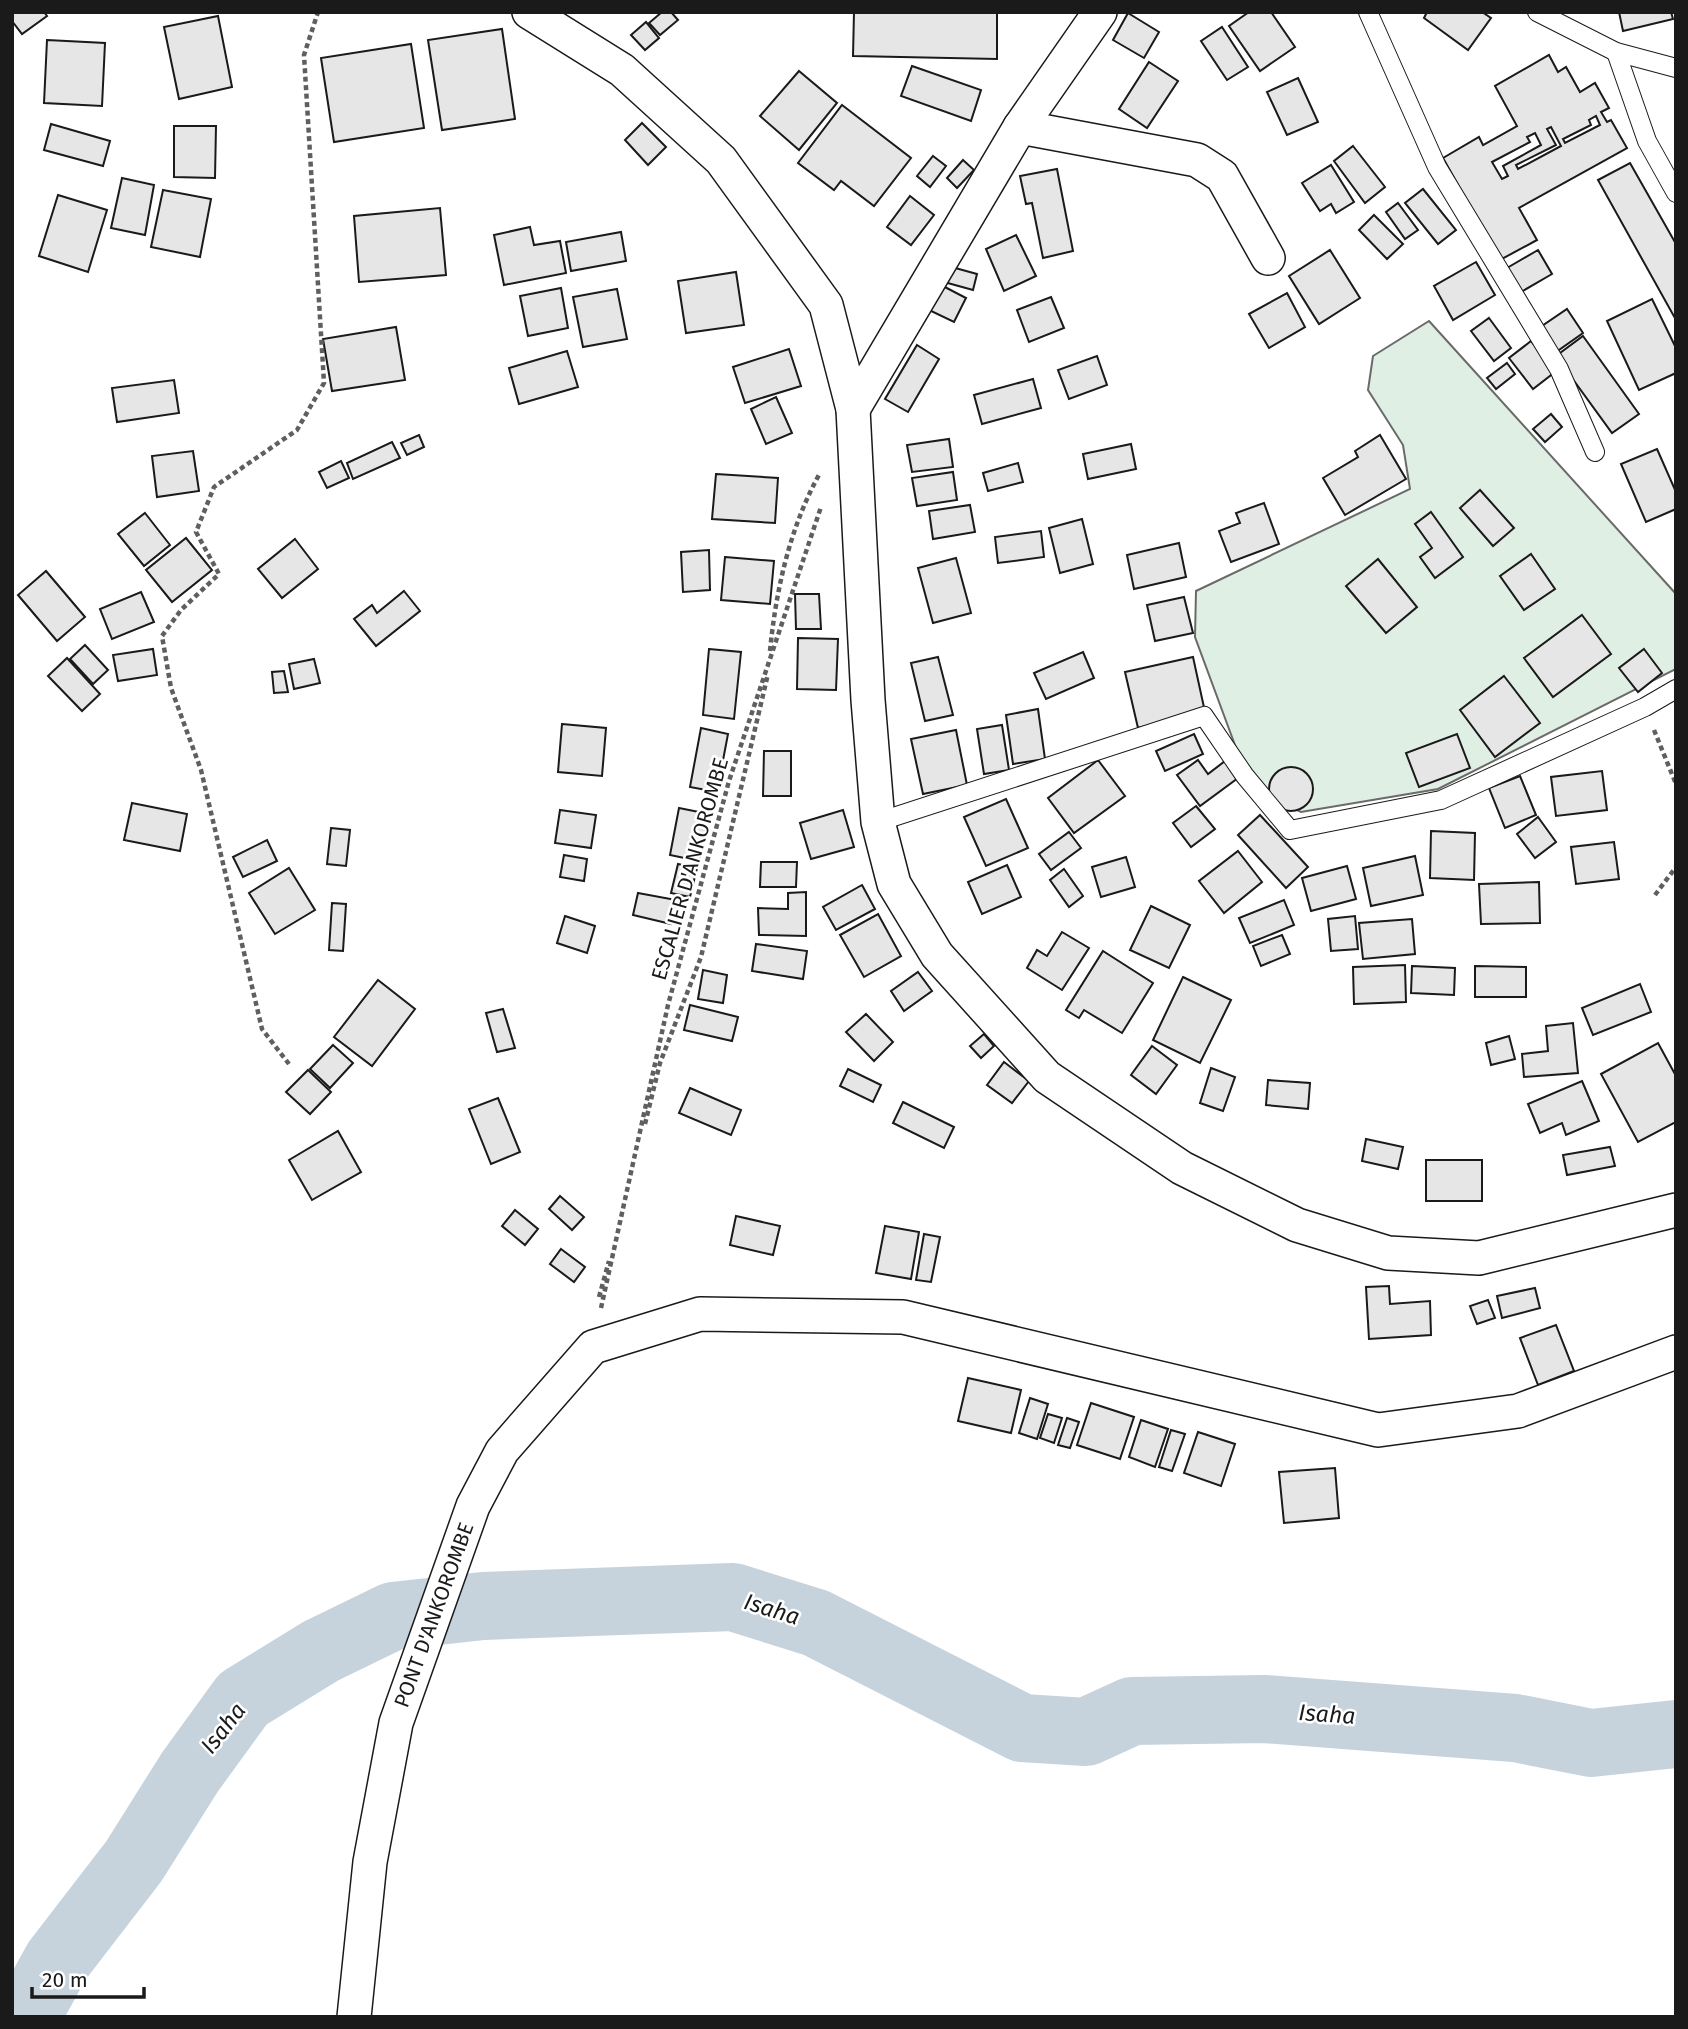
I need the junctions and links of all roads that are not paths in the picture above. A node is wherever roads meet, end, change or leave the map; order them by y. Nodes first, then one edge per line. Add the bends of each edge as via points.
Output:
1 (529, 12) edge
2 (1100, 12) edge
3 (1368, 12) edge
4 (1537, 12) edge
5 (1616, 52) junction
6 (1676, 68) edge
7 (1020, 127) junction
8 (1676, 194) edge
9 (1268, 258) dead end
10 (853, 409) junction
11 (1595, 452) dead end
12 (1676, 689) edge
13 (878, 822) junction
14 (1676, 1210) edge
15 (1676, 1352) edge
16 (354, 2017) edge

1 - 10 street via 622,70 721,160 826,304
2 - 7 street
3 - 11 lane via 1437,167 1559,369
4 - 5 lane
5 - 6 lane
5 - 8 lane via 1647,141
7 - 9 street via 1197,160 1222,176
7 - 10 street
10 - 13 street
12 - 13 lane via 1441,800 1290,830 1204,716
13 - 14 street via 894,884 937,955 1047,1077 1182,1167 1297,1225 1388,1253 1479,1258
15 - 16 street, PONT D'ANKOROMBE via 1518,1411 1378,1430 903,1317 700,1314 593,1346 502,1451 473,1506 396,1723 370,1862

